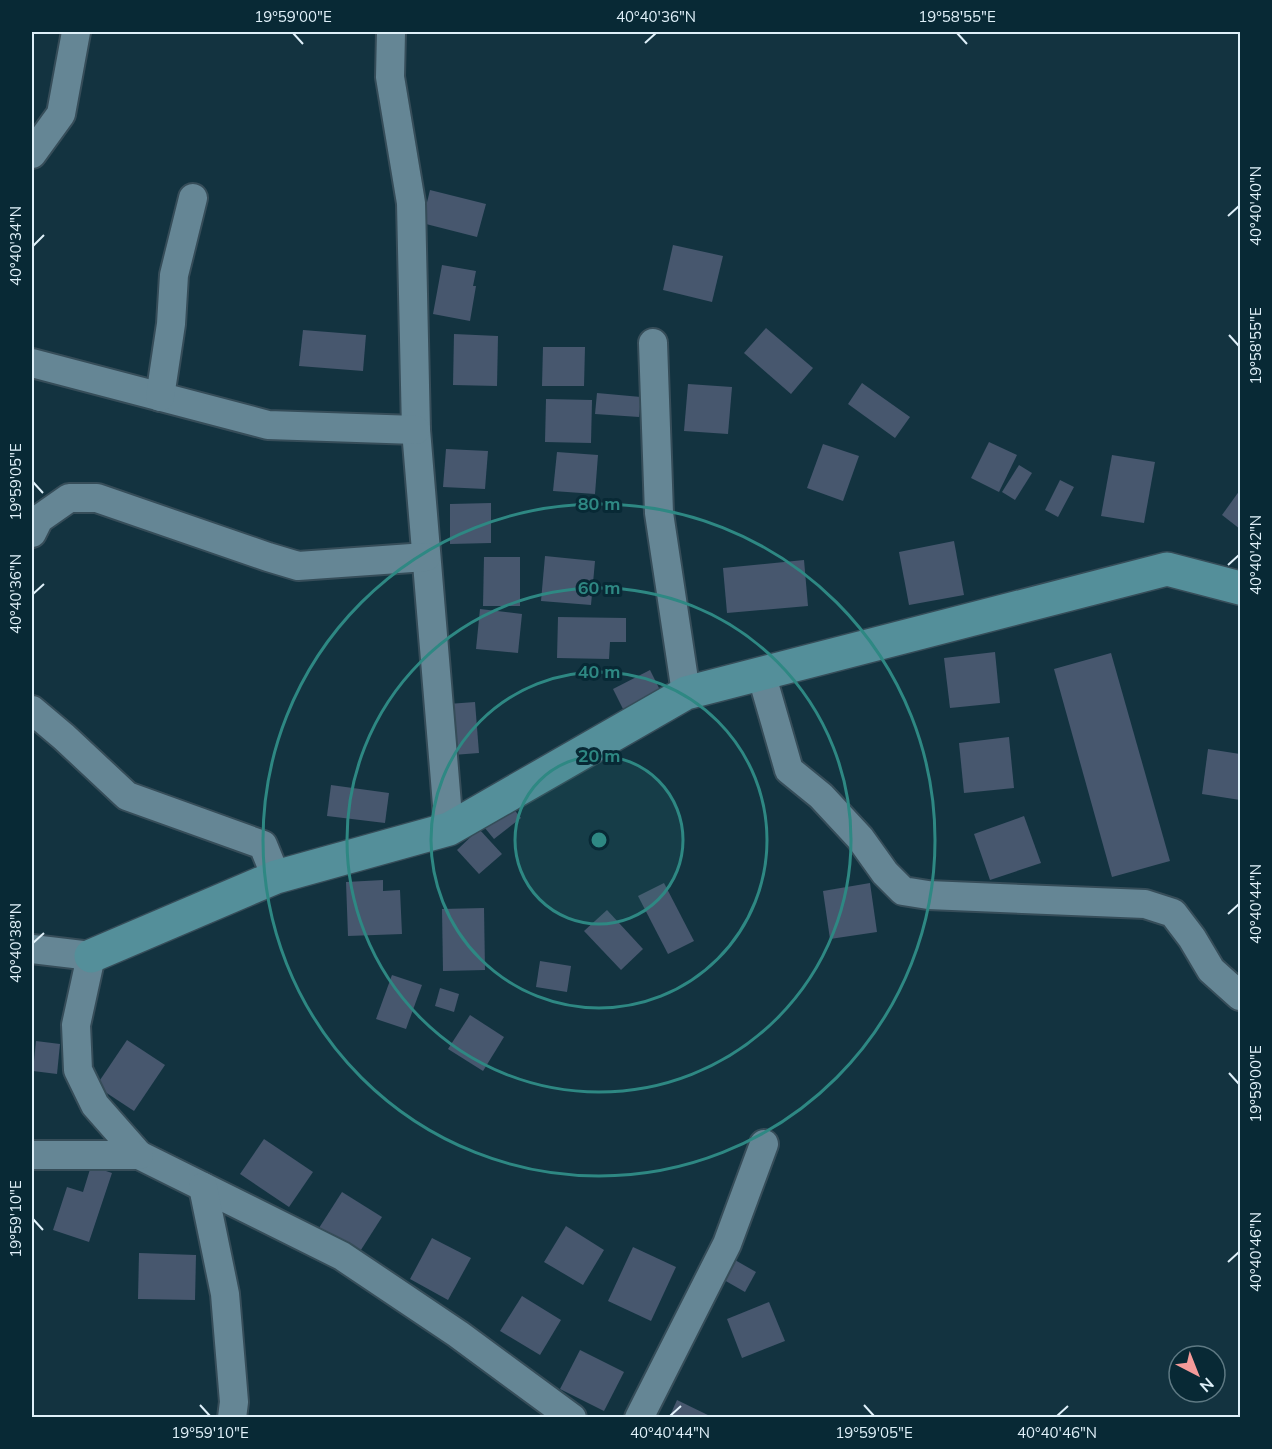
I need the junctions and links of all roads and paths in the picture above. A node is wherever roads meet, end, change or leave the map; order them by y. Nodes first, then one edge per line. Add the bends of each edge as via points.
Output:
1 (76, 32) edge
2 (391, 32) edge
3 (32, 154) edge
4 (193, 198) dead end
5 (653, 344) dead end
6 (32, 363) edge
7 (160, 397) junction
8 (416, 430) junction
9 (32, 533) edge
10 (426, 557) junction
11 (1240, 588) edge
12 (761, 673) junction
13 (686, 693) junction
14 (32, 710) edge
15 (449, 829) junction
16 (276, 876) junction
17 (32, 949) edge
18 (92, 956) junction
19 (1240, 996) edge
20 (764, 1144) dead end
21 (32, 1155) edge
22 (139, 1155) junction
23 (203, 1187) junction
24 (232, 1418) edge
25 (572, 1418) edge
26 (639, 1418) edge

1 - 3 street via 61,114
2 - 8 street via 390,77 411,203
4 - 7 street via 174,275
5 - 13 street via 660,513
6 - 7 street
7 - 8 street via 268,425
8 - 10 street
9 - 10 street via 39,519 69,498 97,498 298,566
10 - 15 street
11 - 12 street via 1167,569
12 - 13 street
12 - 19 street via 789,770 821,796 903,891 1145,904 1173,913 1211,970
13 - 15 street
14 - 16 street via 127,796 263,845
15 - 16 street
16 - 18 street
17 - 18 street
18 - 22 street via 76,1025 78,1070 95,1106
20 - 26 street via 727,1244
21 - 22 street
22 - 23 street
23 - 24 street via 225,1294
23 - 25 street via 342,1257 458,1334

